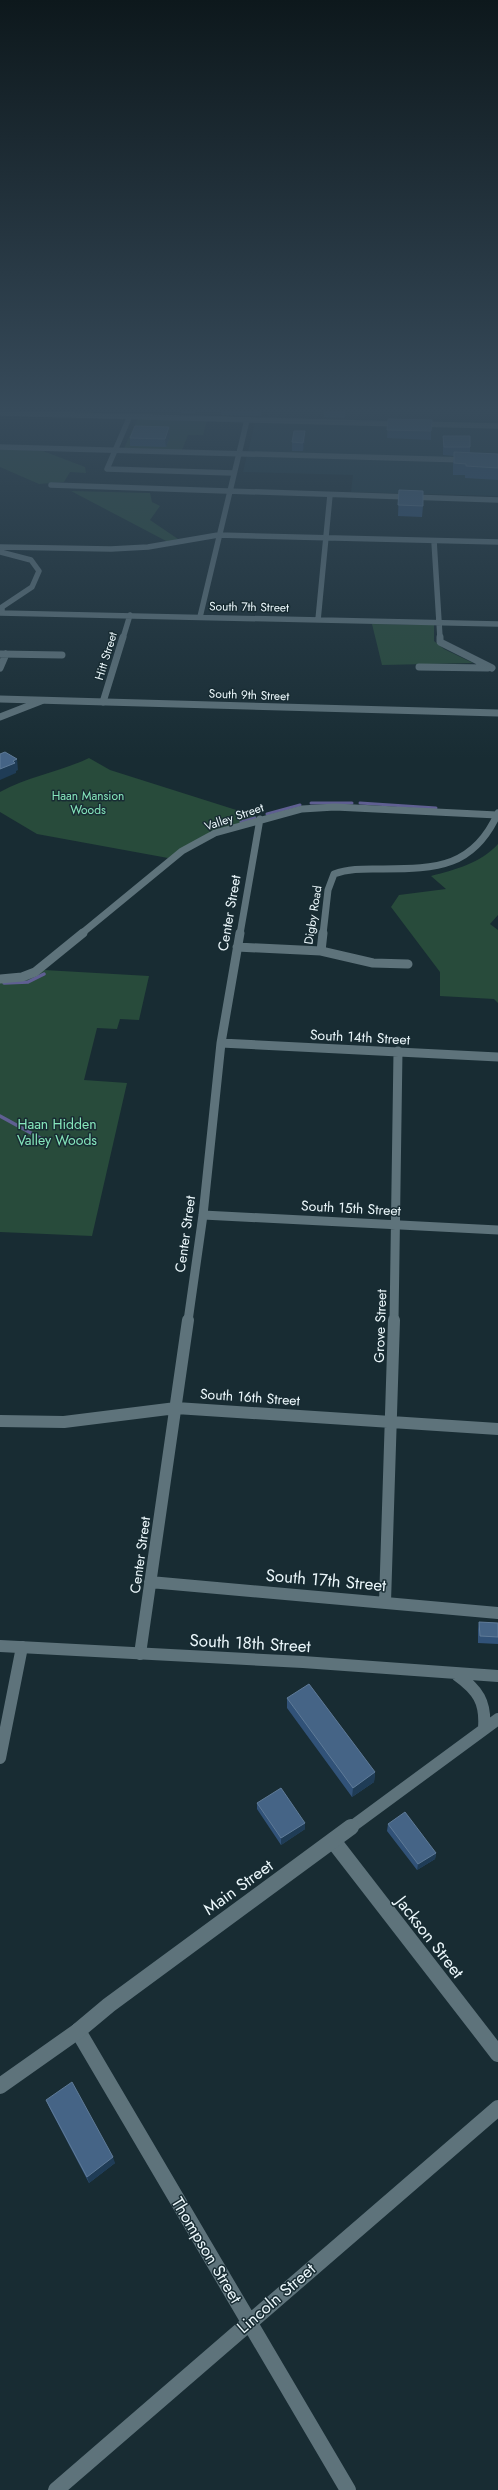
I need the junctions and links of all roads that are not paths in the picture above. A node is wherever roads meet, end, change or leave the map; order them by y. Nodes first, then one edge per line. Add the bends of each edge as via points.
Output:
1 (218, 527) edge
2 (328, 527) edge
3 (216, 535) junction
4 (327, 537) junction
5 (434, 541) junction
6 (498, 542) edge
7 (0, 547) edge
8 (0, 552) edge
9 (1, 613) edge
10 (130, 615) junction
11 (200, 617) junction
12 (318, 620) junction
13 (438, 623) junction
14 (498, 624) edge
15 (3, 654) edge
16 (62, 655) dead end
17 (419, 667) dead end
18 (0, 668) edge
19 (495, 668) edge
20 (0, 699) edge
21 (41, 701) junction
22 (103, 702) junction
23 (498, 713) edge
24 (0, 717) edge
25 (498, 814) edge
26 (260, 819) junction
27 (237, 947) junction
28 (321, 951) junction
29 (408, 964) dead end
30 (0, 979) edge
31 (221, 1043) junction
32 (398, 1051) junction
33 (498, 1057) edge
34 (203, 1215) junction
35 (397, 1225) junction
36 (498, 1230) edge
37 (176, 1408) junction
38 (0, 1421) edge
39 (390, 1421) junction
40 (498, 1429) edge
41 (150, 1582) junction
42 (386, 1602) junction
43 (498, 1613) edge
44 (0, 1646) edge
45 (22, 1647) junction
46 (140, 1654) junction
47 (455, 1674) junction
48 (498, 1676) edge
49 (498, 1719) edge
50 (484, 1728) junction
51 (0, 1758) edge
52 (334, 1842) junction
53 (78, 2032) junction
54 (498, 2054) edge
55 (0, 2086) edge
56 (498, 2108) edge
57 (249, 2322) junction
58 (56, 2490) edge
59 (348, 2490) edge

1 - 3 street
2 - 4 street
3 - 4 street
3 - 7 street via 148,547
3 - 11 street
4 - 5 street
4 - 12 street
5 - 6 street
5 - 13 street
8 - 9 street via 31,560 39,571 32,587 2,607
9 - 10 street, South 7th Street
10 - 11 street, South 7th Street
10 - 22 street, Hitt Street
11 - 12 street, South 7th Street
12 - 13 street, South 7th Street
13 - 14 street, South 7th Street
13 - 19 street via 440,642
15 - 16 street
15 - 18 street
17 - 19 street
20 - 21 street, South 9th Street
21 - 22 street, South 9th Street
21 - 24 street
22 - 23 street, South 9th Street
25 - 26 street, Valley Street via 335,807 302,809
25 - 28 street, Digby Road via 489,835 470,853 454,861 428,867 352,869 334,874 328,890
26 - 27 street, Center Street
26 - 30 street, Valley Street via 215,833 182,851 36,972 22,978
27 - 28 street, Digby Road
27 - 31 street, Center Street
28 - 29 street via 373,963
31 - 32 street, South 14th Street
31 - 34 street, Center Street
32 - 33 street, South 14th Street
32 - 35 street, Grove Street
34 - 35 street, South 15th Street
34 - 37 street, Center Street
35 - 36 street, South 15th Street
35 - 39 street, Grove Street
37 - 38 street, South 16th Street via 64,1422
37 - 39 street, South 16th Street
37 - 41 street, Center Street
39 - 40 street, South 16th Street
39 - 42 street, Grove Street
41 - 42 street, South 17th Street
41 - 46 street, Center Street
42 - 43 street, South 17th Street
44 - 45 street, South 18th Street
45 - 46 street, South 18th Street
45 - 51 street
46 - 47 street, South 18th Street via 303,1662
47 - 48 street, South 18th Street
47 - 50 street via 480,1693 486,1705
49 - 50 street, Main Street
50 - 52 street, Main Street
52 - 53 street, Main Street via 109,2005
52 - 54 street, Jackson Street
53 - 55 street, Main Street
53 - 57 street, Thompson Street
56 - 57 street, Lincoln Street
57 - 58 street, Lincoln Street
57 - 59 street, Thompson Street

